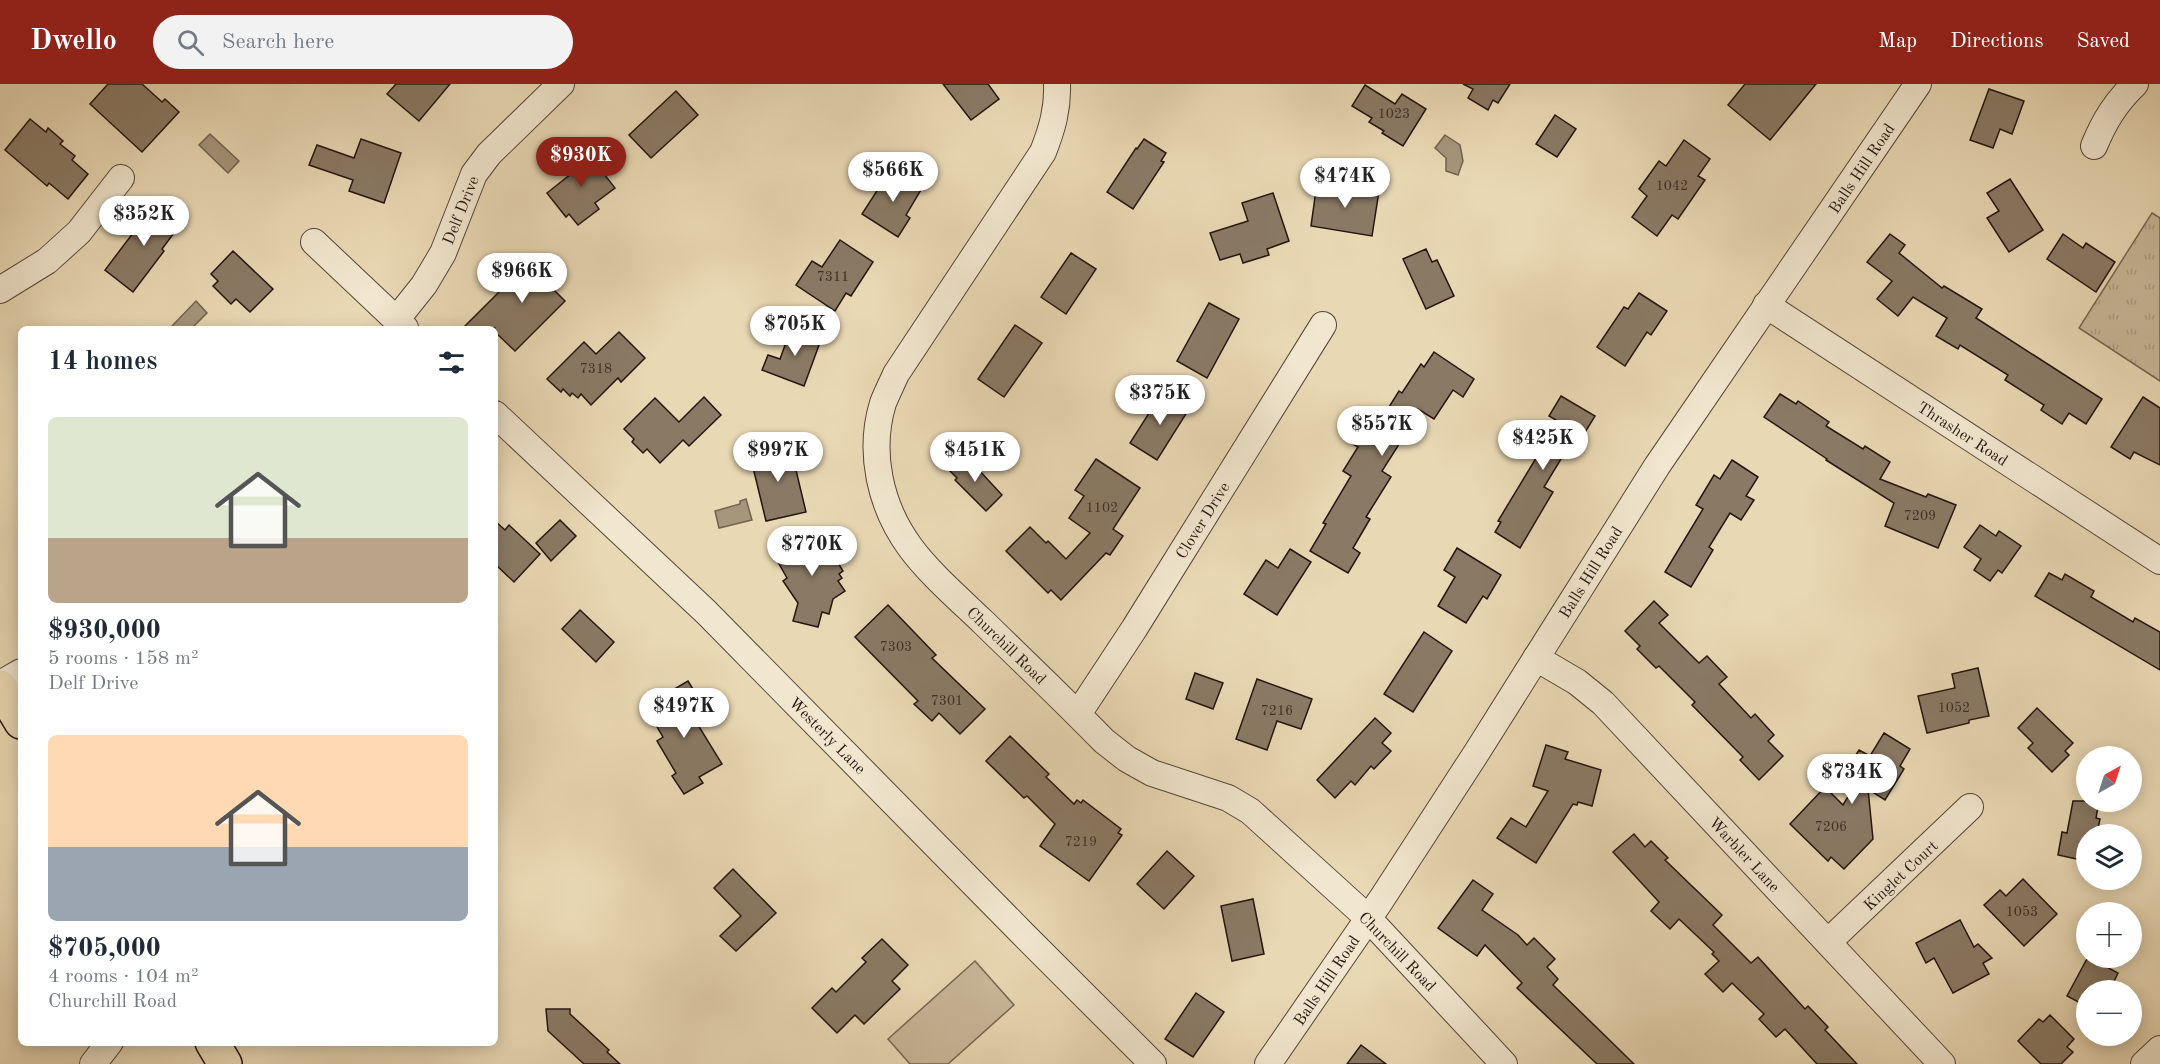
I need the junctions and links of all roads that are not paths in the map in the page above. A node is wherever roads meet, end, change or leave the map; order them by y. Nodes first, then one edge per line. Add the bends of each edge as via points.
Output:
1 (561, 84) edge
2 (1057, 84) edge
3 (1918, 84) edge
4 (2135, 84) edge
5 (2094, 146) dead end
6 (121, 178) dead end
7 (314, 242) dead end
8 (0, 290) edge
9 (1766, 305) junction
10 (400, 324) edge
11 (1323, 325) dead end
12 (498, 417) edge
13 (2160, 561) edge
14 (1536, 658) junction
15 (18, 674) edge
16 (0, 686) edge
17 (1078, 714) junction
18 (18, 717) edge
19 (1970, 807) dead end
20 (1368, 918) junction
21 (1828, 942) junction
22 (107, 1046) edge
23 (214, 1046) edge
24 (2160, 1049) edge
25 (93, 1064) edge
26 (225, 1064) edge
27 (1153, 1064) edge
28 (1268, 1064) edge
29 (1504, 1064) edge
30 (1942, 1064) edge
31 (2144, 1064) edge

1 - 10 street, Delf Drive via 489,153 474,174 443,253
2 - 17 street, Churchill Road via 1054,126 1043,152 896,374 883,404 877,462 894,522 910,548
3 - 9 street, Balls Hill Road
4 - 5 street via 2104,121
6 - 8 street via 79,232 47,261
7 - 10 street
9 - 13 street, Thrasher Road
9 - 14 street, Balls Hill Road via 1657,466
11 - 17 street, Clover Drive
12 - 27 street, Westerly Lane via 706,612
14 - 20 street, Balls Hill Road
14 - 21 street, Warbler Lane via 1603,703
15 - 16 street
16 - 18 main road
17 - 20 street, Churchill Road via 1127,759 1152,773 1228,798 1250,811
19 - 21 street, Kinglet Court
20 - 28 street, Balls Hill Road
20 - 29 street, Churchill Road
21 - 30 street, Warbler Lane
22 - 25 street
23 - 26 main road
24 - 31 street

